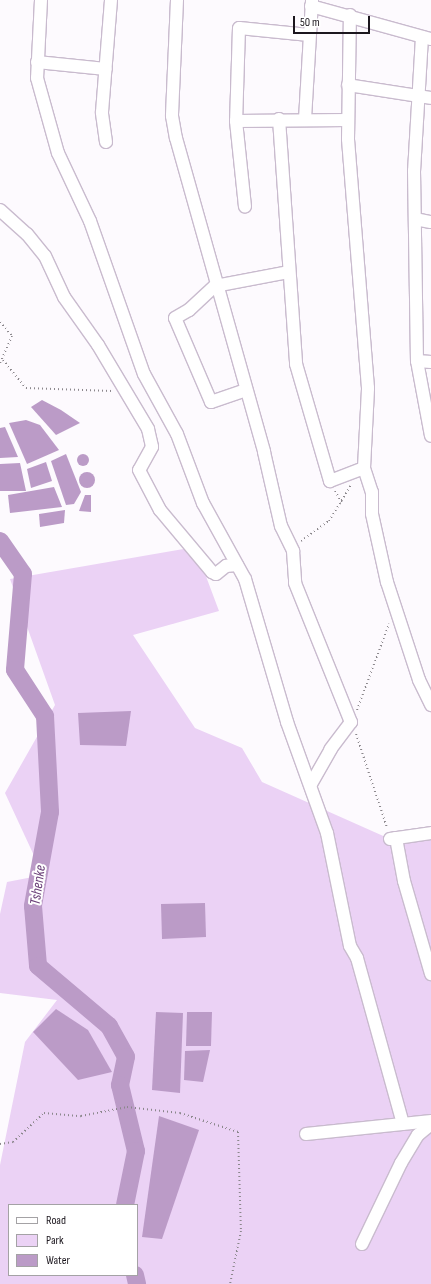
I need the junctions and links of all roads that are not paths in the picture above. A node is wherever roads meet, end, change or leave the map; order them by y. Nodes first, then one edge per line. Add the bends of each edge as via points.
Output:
1 (41, 0) edge
2 (111, 0) edge
3 (177, 0) edge
4 (311, 3) edge
5 (350, 15) junction
6 (309, 35) junction
7 (426, 38) edge
8 (36, 62) junction
9 (106, 69) junction
10 (348, 85) junction
11 (416, 95) junction
12 (431, 98) edge
13 (279, 119) junction
14 (305, 119) junction
15 (347, 120) junction
16 (236, 121) junction
17 (106, 142) dead end
18 (245, 207) dead end
19 (0, 210) edge
20 (415, 219) junction
21 (431, 222) edge
22 (289, 272) junction
23 (214, 286) junction
24 (417, 361) junction
25 (431, 362) edge
26 (246, 390) junction
27 (431, 436) edge
28 (364, 468) junction
29 (237, 565) junction
30 (431, 705) edge
31 (311, 784) junction
32 (431, 833) edge
33 (431, 974) edge
34 (431, 1121) edge
35 (403, 1124) junction
36 (431, 1124) edge
37 (306, 1134) dead end
38 (362, 1244) dead end

1 - 8 street
2 - 9 street
3 - 23 street via 172,116
4 - 5 street
4 - 6 street
5 - 7 street
5 - 10 street
6 - 14 street
6 - 16 street via 239,28
7 - 11 street
8 - 9 street
8 - 29 street via 41,95 58,153 90,221 144,374 177,434 204,503
9 - 17 street via 102,112
10 - 11 street
10 - 15 street
11 - 12 street
11 - 20 street
13 - 14 street
13 - 16 street
13 - 22 street
14 - 15 street
15 - 28 street via 368,388
16 - 18 street
19 - 29 street via 42,252 64,297 98,345 153,438 152,447 139,470 160,510 212,572 216,574 226,566
20 - 21 street
20 - 24 street
22 - 23 street
22 - 28 street via 296,364 330,481
23 - 26 street
23 - 26 street via 189,310 177,315 174,322 211,402
24 - 25 street
24 - 27 street
26 - 31 street via 281,526 291,546 299,595 351,722 331,749
28 - 30 street via 372,492 372,514 387,582 419,680
29 - 31 street via 245,579 287,722
31 - 35 street via 327,833 350,946 356,958
32 - 33 street via 393,839
34 - 35 street
35 - 37 street
36 - 38 street via 418,1135 399,1166

